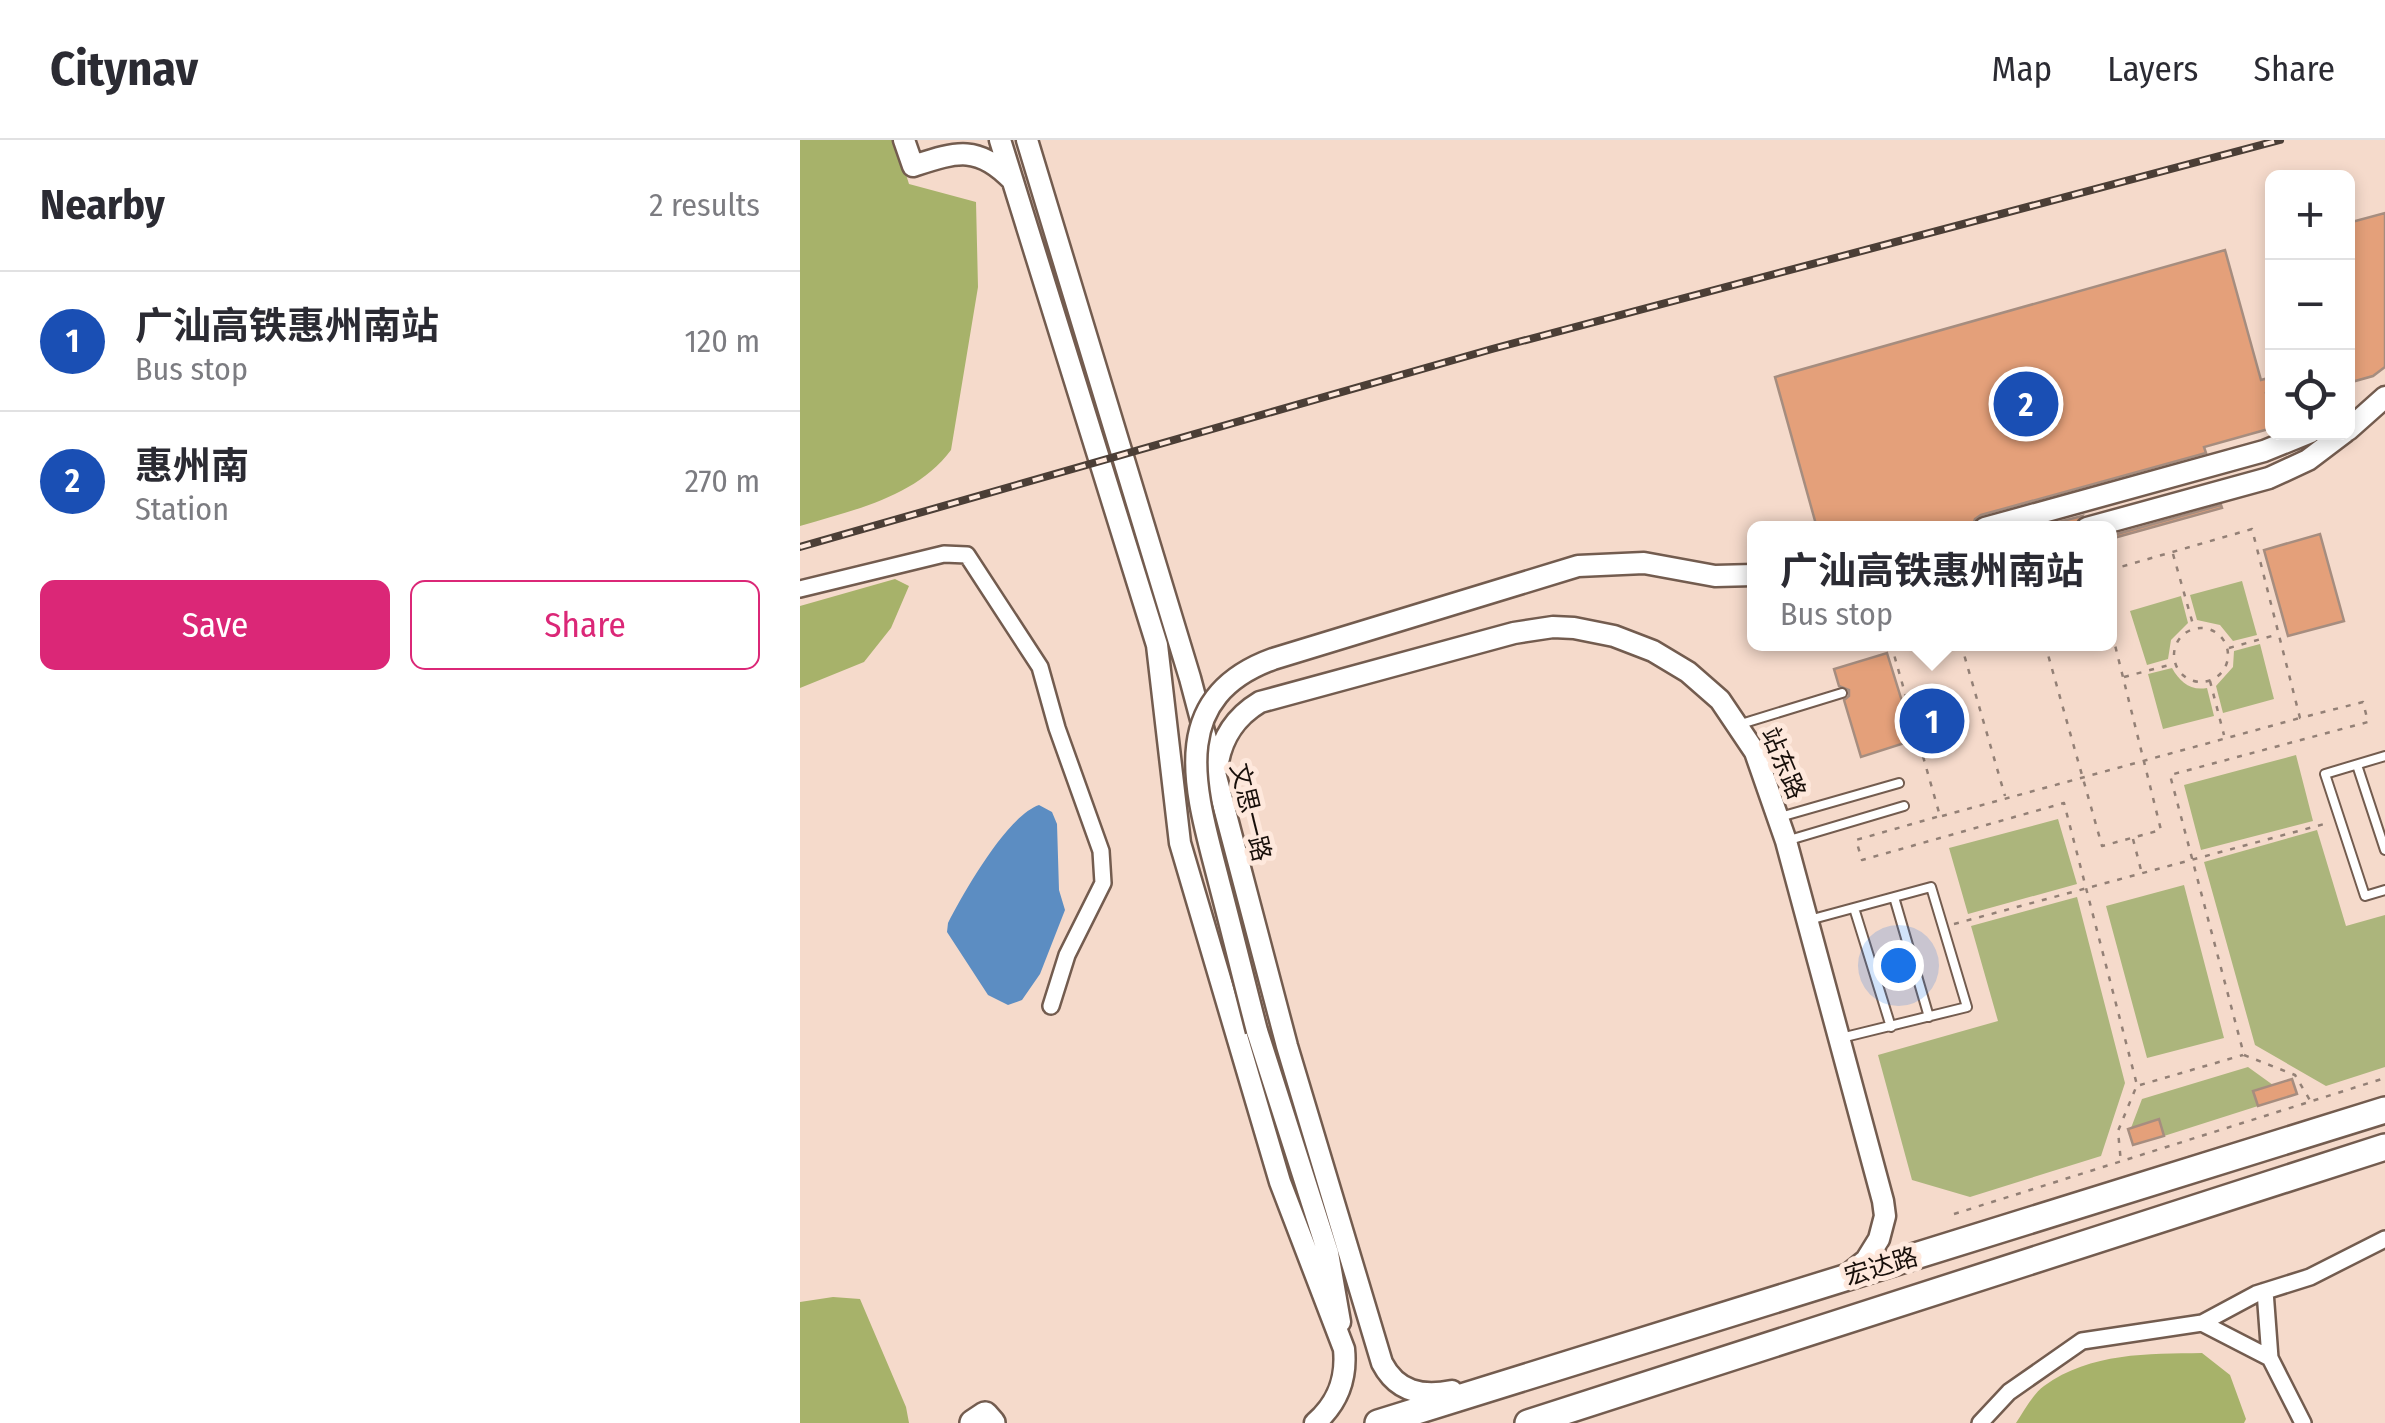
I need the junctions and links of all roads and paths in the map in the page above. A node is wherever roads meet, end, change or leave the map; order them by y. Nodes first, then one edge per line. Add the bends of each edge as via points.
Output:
1 (904, 140) edge
2 (1000, 140) edge
3 (1027, 140) edge
4 (1044, 140) edge
5 (1037, 174) junction
6 (1014, 182) junction
7 (2385, 394) edge
8 (2355, 409) edge
9 (2355, 422) edge
10 (2291, 440) edge
11 (2334, 440) edge
12 (2010, 521) edge
13 (2112, 521) edge
14 (2173, 552) junction
15 (2117, 568) edge
16 (1747, 575) edge
17 (1715, 576) junction
18 (1747, 582) edge
19 (800, 589) edge
20 (2194, 629) junction
21 (2280, 634) junction
22 (2228, 649) junction
23 (1894, 651) edge
24 (1963, 651) edge
25 (2046, 651) edge
26 (2117, 651) edge
27 (2175, 663) junction
28 (2124, 677) junction
29 (2210, 681) junction
30 (1842, 693) dead end
31 (2300, 718) junction
32 (1739, 724) junction
33 (2224, 737) junction
34 (2385, 756) edge
35 (2144, 759) junction
36 (2357, 764) junction
37 (2082, 776) junction
38 (1217, 778) junction
39 (1899, 783) dead end
40 (2005, 798) junction
41 (1904, 806) dead end
42 (1780, 816) junction
43 (1940, 816) junction
44 (2340, 819) junction
45 (2133, 838) junction
46 (1786, 840) junction
47 (2385, 850) edge
48 (2191, 859) junction
49 (2142, 872) junction
50 (2087, 887) junction
51 (2385, 890) edge
52 (1894, 898) junction
53 (1854, 908) junction
54 (1809, 920) junction
55 (1943, 927) junction
56 (1052, 1006) dead end
57 (1929, 1016) junction
58 (1891, 1027) junction
59 (1842, 1038) junction
60 (2244, 1055) junction
61 (2385, 1078) edge
62 (2137, 1085) junction
63 (2311, 1102) junction
64 (2385, 1110) edge
65 (2385, 1147) edge
66 (2121, 1162) junction
67 (1954, 1214) dead end
68 (2385, 1239) edge
69 (1836, 1281) junction
70 (2265, 1290) junction
71 (2202, 1323) junction
72 (1340, 1337) junction
73 (2270, 1358) junction
74 (1508, 1382) junction
75 (973, 1423) edge
76 (992, 1423) edge
77 (1315, 1423) edge
78 (1378, 1423) edge
79 (1528, 1423) edge
80 (1980, 1423) edge
81 (2304, 1423) edge

1 - 6 street via 913,166 955,152 996,166
2 - 6 street
3 - 5 street, 文思一路
4 - 5 street
5 - 38 street, 文思一路
6 - 72 street via 1157,646 1180,843 1280,1182
7 - 8 street
7 - 9 street
10 - 12 street
11 - 13 street via 2269,478
14 - 15 path
14 - 20 path
14 - 21 path via 2252,528
16 - 17 street, bridge
17 - 18 street, bridge
17 - 72 street, bridge via 1644,562 1578,566 1273,659 1224,689 1200,727 1194,772 1200,807 1257,1031 1328,1253
19 - 56 street via 944,554 967,556 1040,667 1101,851 1103,883 1067,955
20 - 22 path via 2214,631
20 - 27 path via 2176,645
21 - 22 path
21 - 31 path
22 - 29 path via 2226,668
23 - 43 path
24 - 40 path
25 - 37 path
26 - 28 path
27 - 28 path
27 - 29 path via 2186,678
28 - 35 path
29 - 33 path
30 - 32 lane
31 - 33 path
31 - 48 path via 2363,702 2368,722 2170,775
32 - 38 street, 站东路 via 1704,686 1653,650 1553,627 1260,702 1227,734
32 - 42 street, 站东路
33 - 35 path
34 - 36 lane
35 - 37 path
35 - 45 path via 2161,830
36 - 44 lane via 2325,774
36 - 47 lane
37 - 40 path
37 - 45 path via 2102,846
38 - 74 street, 文思一路 via 1287,1046 1382,1362 1397,1383 1423,1394
39 - 42 lane
40 - 43 path
41 - 46 lane
42 - 46 street, 站东路
43 - 50 path via 1856,840 1862,860 2064,803
44 - 48 path
44 - 51 lane via 2365,896
45 - 49 path
46 - 54 street, 站东路
48 - 49 path
48 - 60 path
49 - 50 path
50 - 55 path
50 - 62 path
52 - 53 lane
52 - 55 lane via 1931,887
52 - 57 lane
53 - 54 lane
53 - 58 lane
54 - 59 street, 站东路
55 - 57 lane via 1967,1006
57 - 58 lane
58 - 59 lane
59 - 69 street, 站东路 via 1885,1216 1866,1260
60 - 62 path
60 - 63 path via 2296,1075
61 - 63 path
62 - 66 path via 2118,1131
63 - 66 path
64 - 69 main road, 宏达路
65 - 79 main road, 宏达路
66 - 67 path
68 - 70 street
69 - 74 main road, 宏达路
70 - 71 street
70 - 73 street
71 - 73 street
71 - 80 street via 2082,1341 2009,1392
72 - 77 street via 1342,1382
73 - 81 street
74 - 78 main road, 宏达路
75 - 76 main road via 985,1415

